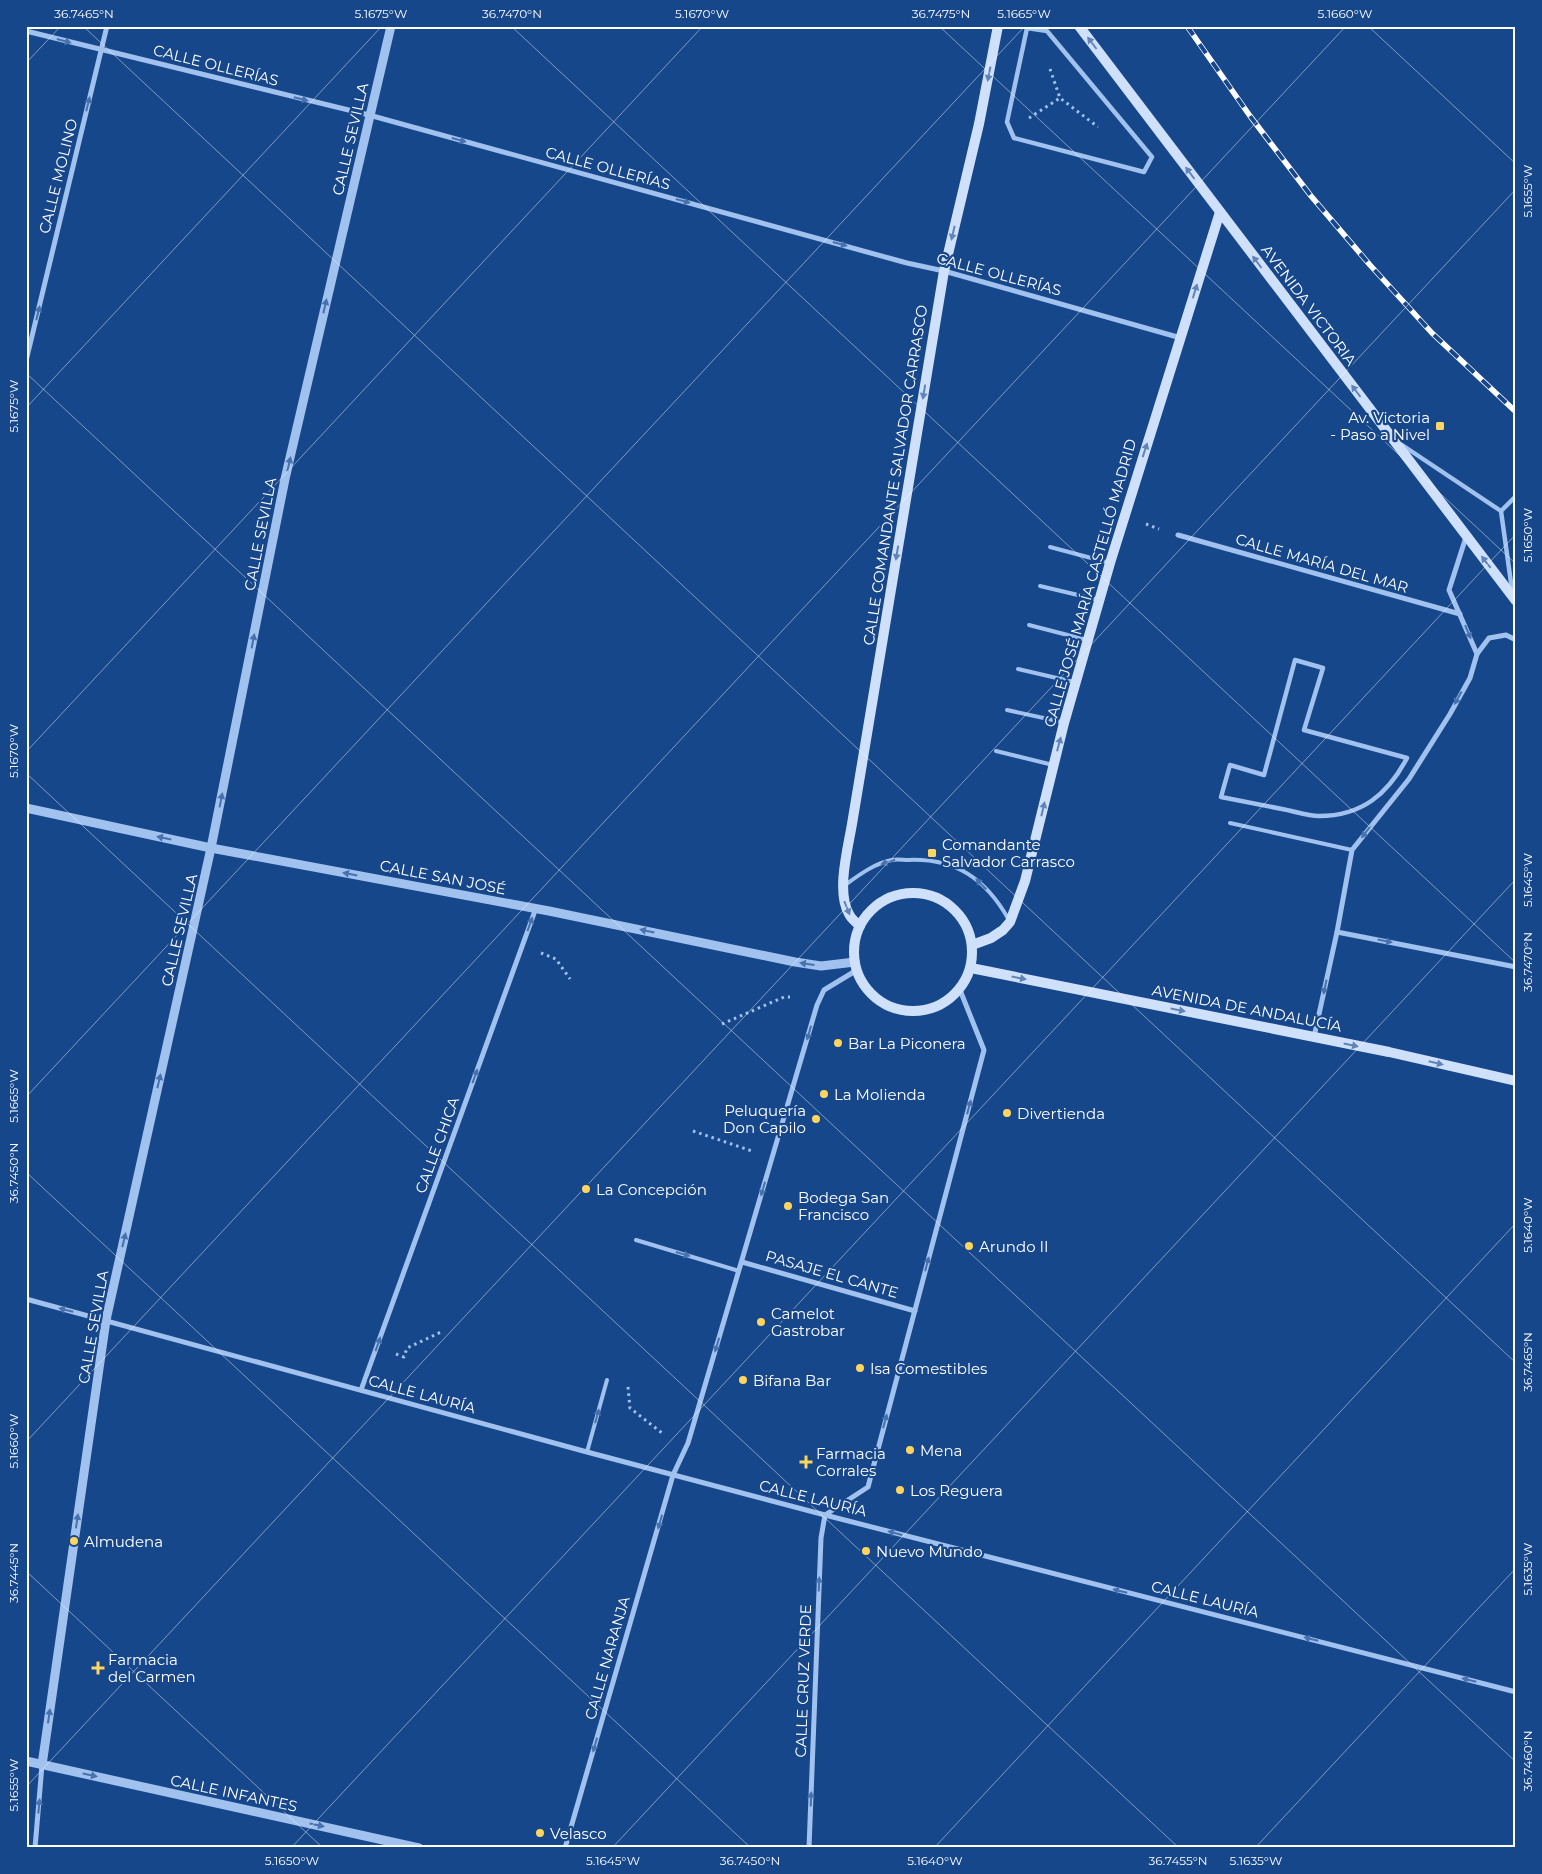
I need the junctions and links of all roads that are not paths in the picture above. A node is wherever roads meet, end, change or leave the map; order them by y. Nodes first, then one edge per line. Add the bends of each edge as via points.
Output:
1 (107, 26) edge
2 (391, 26) edge
3 (998, 26) edge
4 (1079, 26) edge
5 (1027, 28) joint
6 (26, 31) edge
7 (101, 50) junction
8 (369, 115) junction
9 (1220, 212) junction
10 (944, 271) junction
11 (1181, 338) junction
12 (26, 361) edge
13 (1390, 437) junction
14 (1516, 496) edge
15 (1501, 512) junction
16 (1178, 535) road end
17 (1466, 537) junction
18 (1050, 547) dead end
19 (1110, 563) junction
20 (1040, 586) dead end
21 (1514, 599) edge
22 (1099, 600) junction
23 (1460, 614) junction
24 (1029, 626) dead end
25 (1087, 640) junction
26 (1516, 640) edge
27 (1477, 654) junction
28 (1018, 668) dead end
29 (1076, 683) junction
30 (1007, 710) dead end
31 (1064, 723) junction
32 (996, 751) dead end
33 (1053, 765) junction
34 (1221, 797) joint
35 (26, 808) edge
36 (1230, 823) dead end
37 (211, 848) junction
38 (1352, 850) junction
39 (843, 886) junction
40 (536, 908) junction
41 (1010, 922) junction
42 (860, 926) junction
43 (1337, 932) junction
44 (972, 945) junction
45 (856, 966) junction
46 (1516, 967) edge
47 (971, 968) junction
48 (960, 990) junction
49 (1314, 1037) junction
50 (1516, 1081) edge
51 (636, 1240) dead end
52 (742, 1262) junction
53 (739, 1271) junction
54 (26, 1299) edge
55 (915, 1311) junction
56 (106, 1320) junction
57 (607, 1380) dead end
58 (361, 1390) junction
59 (587, 1452) junction
60 (673, 1475) junction
61 (825, 1515) junction
62 (1516, 1692) edge
63 (26, 1761) edge
64 (42, 1764) junction
65 (35, 1848) edge
66 (419, 1848) edge
67 (566, 1848) edge
68 (809, 1848) edge

1 - 7 street, CALLE MOLINO
2 - 8 street, CALLE SEVILLA
3 -> 10 main road, CALLE COMANDANTE SALVADOR CARRASCO via 979,124
9 -> 4 main road, AVENIDA VICTORIA
5 - 5 street via 1047,30 1152,158 1144,172 1014,138 1007,122
6 -> 7 street, CALLE OLLERÍAS
7 -> 8 street, CALLE OLLERÍAS
12 -> 7 street, CALLE MOLINO
8 -> 10 street, CALLE OLLERÍAS
37 -> 8 street, CALLE SEVILLA via 285,479
11 -> 9 main road, CALLE JOSÉ MARÍA CASTELLÓ MADRID
13 -> 9 main road, AVENIDA VICTORIA
10 - 11 street, CALLE OLLERÍAS
10 -> 39 main road, CALLE COMANDANTE SALVADOR CARRASCO
19 -> 11 main road, CALLE JOSÉ MARÍA CASTELLÓ MADRID
13 - 15 street
13 - 17 main road, AVENIDA VICTORIA
14 - 15 street
15 - 21 street
16 - 23 street, CALLE MARÍA DEL MAR
21 -> 17 main road, AVENIDA VICTORIA
17 - 23 street via 1450,590
18 - 19 lane
19 - 22 main road, CALLE JOSÉ MARÍA CASTELLÓ MADRID
20 - 22 lane
22 - 25 main road, CALLE JOSÉ MARÍA CASTELLÓ MADRID
23 -> 27 street
24 - 25 lane
25 - 29 main road, CALLE JOSÉ MARÍA CASTELLÓ MADRID
26 - 27 street via 1506,636 1489,638
27 -> 38 street via 1470,678 1409,779
28 - 29 lane
29 - 31 main road, CALLE JOSÉ MARÍA CASTELLÓ MADRID
30 - 31 lane
33 -> 31 main road, CALLE JOSÉ MARÍA CASTELLÓ MADRID
32 - 33 lane
41 -> 33 main road, CALLE JOSÉ MARÍA CASTELLÓ MADRID via 1031,861
34 - 34 street via 1318,816 1338,815 1370,803 1397,777 1407,758 1304,730 1323,668 1295,660 1264,775 1230,765
37 -> 35 street, CALLE SAN JOSÉ
36 - 38 lane
40 -> 37 street, CALLE SAN JOSÉ
56 -> 37 street, CALLE SEVILLA
38 - 43 street
41 -> 39 lane via 998,901 974,877 936,861 892,860 869,869
39 -> 42 main road, CALLE COMANDANTE SALVADOR CARRASCO via 849,915
45 -> 40 street, CALLE SAN JOSÉ via 795,962
58 -> 40 street, CALLE CHICA
41 - 44 main road via 992,938
42 - 44 main road via 870,910 886,899 904,893 923,893 941,899 956,911 967,927
42 - 45 main road via 854,944
43 -> 46 street
43 -> 49 street
44 - 47 main road
45 - 48 main road via 864,986 893,1008 912,1012 930,1010
45 -> 52 street via 824,990 817,1005
47 - 48 main road
47 -> 49 main road, AVENIDA DE ANDALUCÍA
55 -> 48 street via 984,1050
49 -> 50 main road, AVENIDA DE ANDALUCÍA
51 -> 53 lane
52 - 53 street
52 - 55 street, PASAJE EL CANTE
53 -> 60 street via 688,1443
56 -> 54 street, CALLE LAURÍA
61 -> 55 street via 868,1487
56 - 58 street, CALLE LAURÍA
64 -> 56 street, CALLE SEVILLA
59 -> 57 lane
58 - 59 street, CALLE LAURÍA
59 - 60 street, CALLE LAURÍA
60 - 61 street, CALLE LAURÍA
60 -> 67 street, CALLE NARANJA
62 -> 61 street, CALLE LAURÍA
68 -> 61 street, CALLE CRUZ VERDE via 821,1538
63 - 64 street, CALLE INFANTES
65 -> 64 street, CALLE SEVILLA
64 -> 66 street, CALLE INFANTES

